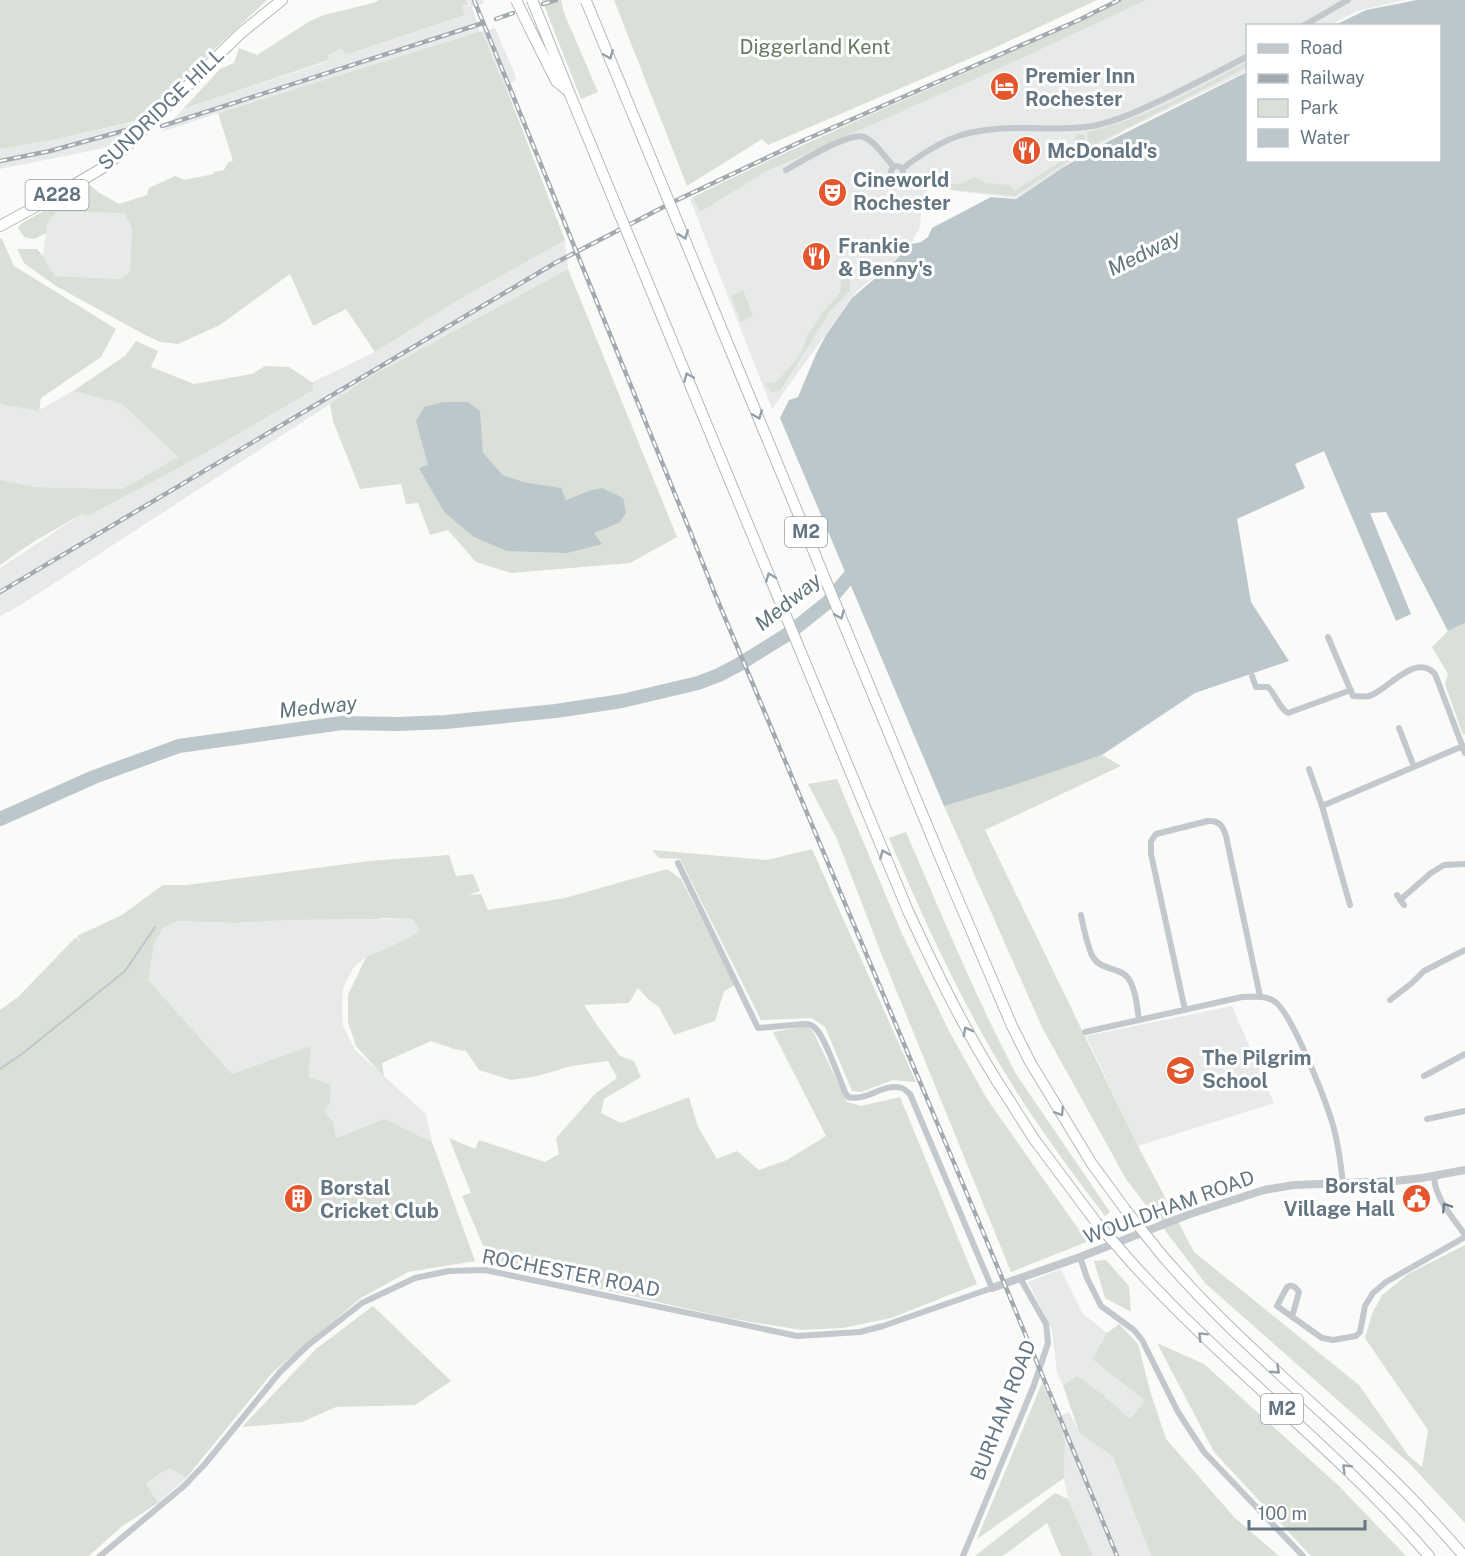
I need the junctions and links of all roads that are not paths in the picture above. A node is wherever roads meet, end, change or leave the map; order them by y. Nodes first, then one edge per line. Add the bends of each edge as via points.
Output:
1 (282, 0) edge
2 (516, 0) edge
3 (532, 0) edge
4 (586, 0) edge
5 (1348, 0) edge
6 (1306, 24) edge
7 (1246, 57) edge
8 (569, 92) junction
9 (894, 167) junction
10 (902, 169) junction
11 (786, 170) dead end
12 (0, 226) edge
13 (1328, 637) dead end
14 (1252, 676) dead end
15 (1351, 690) junction
16 (1399, 728) dead end
17 (1464, 749) edge
18 (1414, 767) junction
19 (1309, 769) dead end
20 (1322, 806) junction
21 (678, 863) dead end
22 (1465, 864) edge
23 (1400, 900) dead end
24 (1350, 905) dead end
25 (1081, 915) dead end
26 (1465, 950) edge
27 (1260, 996) junction
28 (1390, 1000) dead end
29 (1185, 1010) junction
30 (1139, 1020) junction
31 (1085, 1032) dead end
32 (1465, 1054) edge
33 (1424, 1076) dead end
34 (1465, 1111) edge
35 (1427, 1119) dead end
36 (1465, 1170) edge
37 (1434, 1176) junction
38 (1343, 1184) junction
39 (1465, 1236) edge
40 (1080, 1257) junction
41 (1020, 1278) junction
42 (992, 1288) junction
43 (1292, 1317) junction
44 (100, 1556) edge
45 (963, 1556) edge
46 (1303, 1556) edge
47 (1430, 1556) edge
48 (1464, 1556) edge

1 - 12 highway, SUNDRIDGE HILL / A228, bridge via 241,33 113,160
2 - 8 highway, M2, bridge via 556,81
3 - 8 highway, M2, bridge
4 -> 48 highway, M2, bridge via 948,876 1030,1062 1092,1164 1161,1254 1237,1334 1384,1470
5 - 6 street
7 - 10 street via 1147,108 1114,120 1075,128 975,131 941,142
47 -> 8 highway, M2, bridge via 1363,1485 1216,1350 1132,1263 1034,1139 977,1049 937,974 898,887
9 - 10 street
9 - 10 street via 892,174 896,178 902,176
9 - 11 street via 869,140 860,136 819,151
13 - 15 street
14 - 15 street via 1256,687 1268,687 1288,713
15 - 17 street via 1353,696 1365,697 1412,669 1421,666 1431,670
16 - 18 street
17 - 18 street
18 - 20 street
19 - 20 street
20 - 24 street
21 - 42 street via 758,1028 804,1024 816,1028 848,1097 859,1098 884,1088 902,1088 910,1094
22 - 23 street via 1444,865
25 - 30 street via 1093,957 1103,967 1128,977
26 - 28 street via 1424,971
27 - 29 street
27 - 29 street via 1224,828 1213,821 1198,823 1156,834 1150,846
27 - 38 street via 1274,1001 1287,1016 1310,1065 1333,1127
29 - 30 street
30 - 31 street
32 - 33 street
34 - 35 street
36 - 37 street, WOULDHAM ROAD
37 - 38 street, WOULDHAM ROAD
39 -> 37 street via 1435,1188
38 - 40 street, WOULDHAM ROAD via 1294,1185 1254,1192
39 - 43 street via 1373,1293 1356,1336 1322,1338
40 - 41 street, WOULDHAM ROAD
40 - 46 street via 1101,1306 1142,1340 1178,1412 1204,1452
41 - 42 street, WOULDHAM ROAD
41 - 45 street, BURHAM ROAD via 1046,1324 1048,1343
42 - 44 street, ROCHESTER ROAD via 860,1332 797,1336 485,1270 449,1271 415,1278 367,1299 308,1346 280,1372 206,1464
43 - 43 street via 1277,1305 1291,1285 1299,1292

